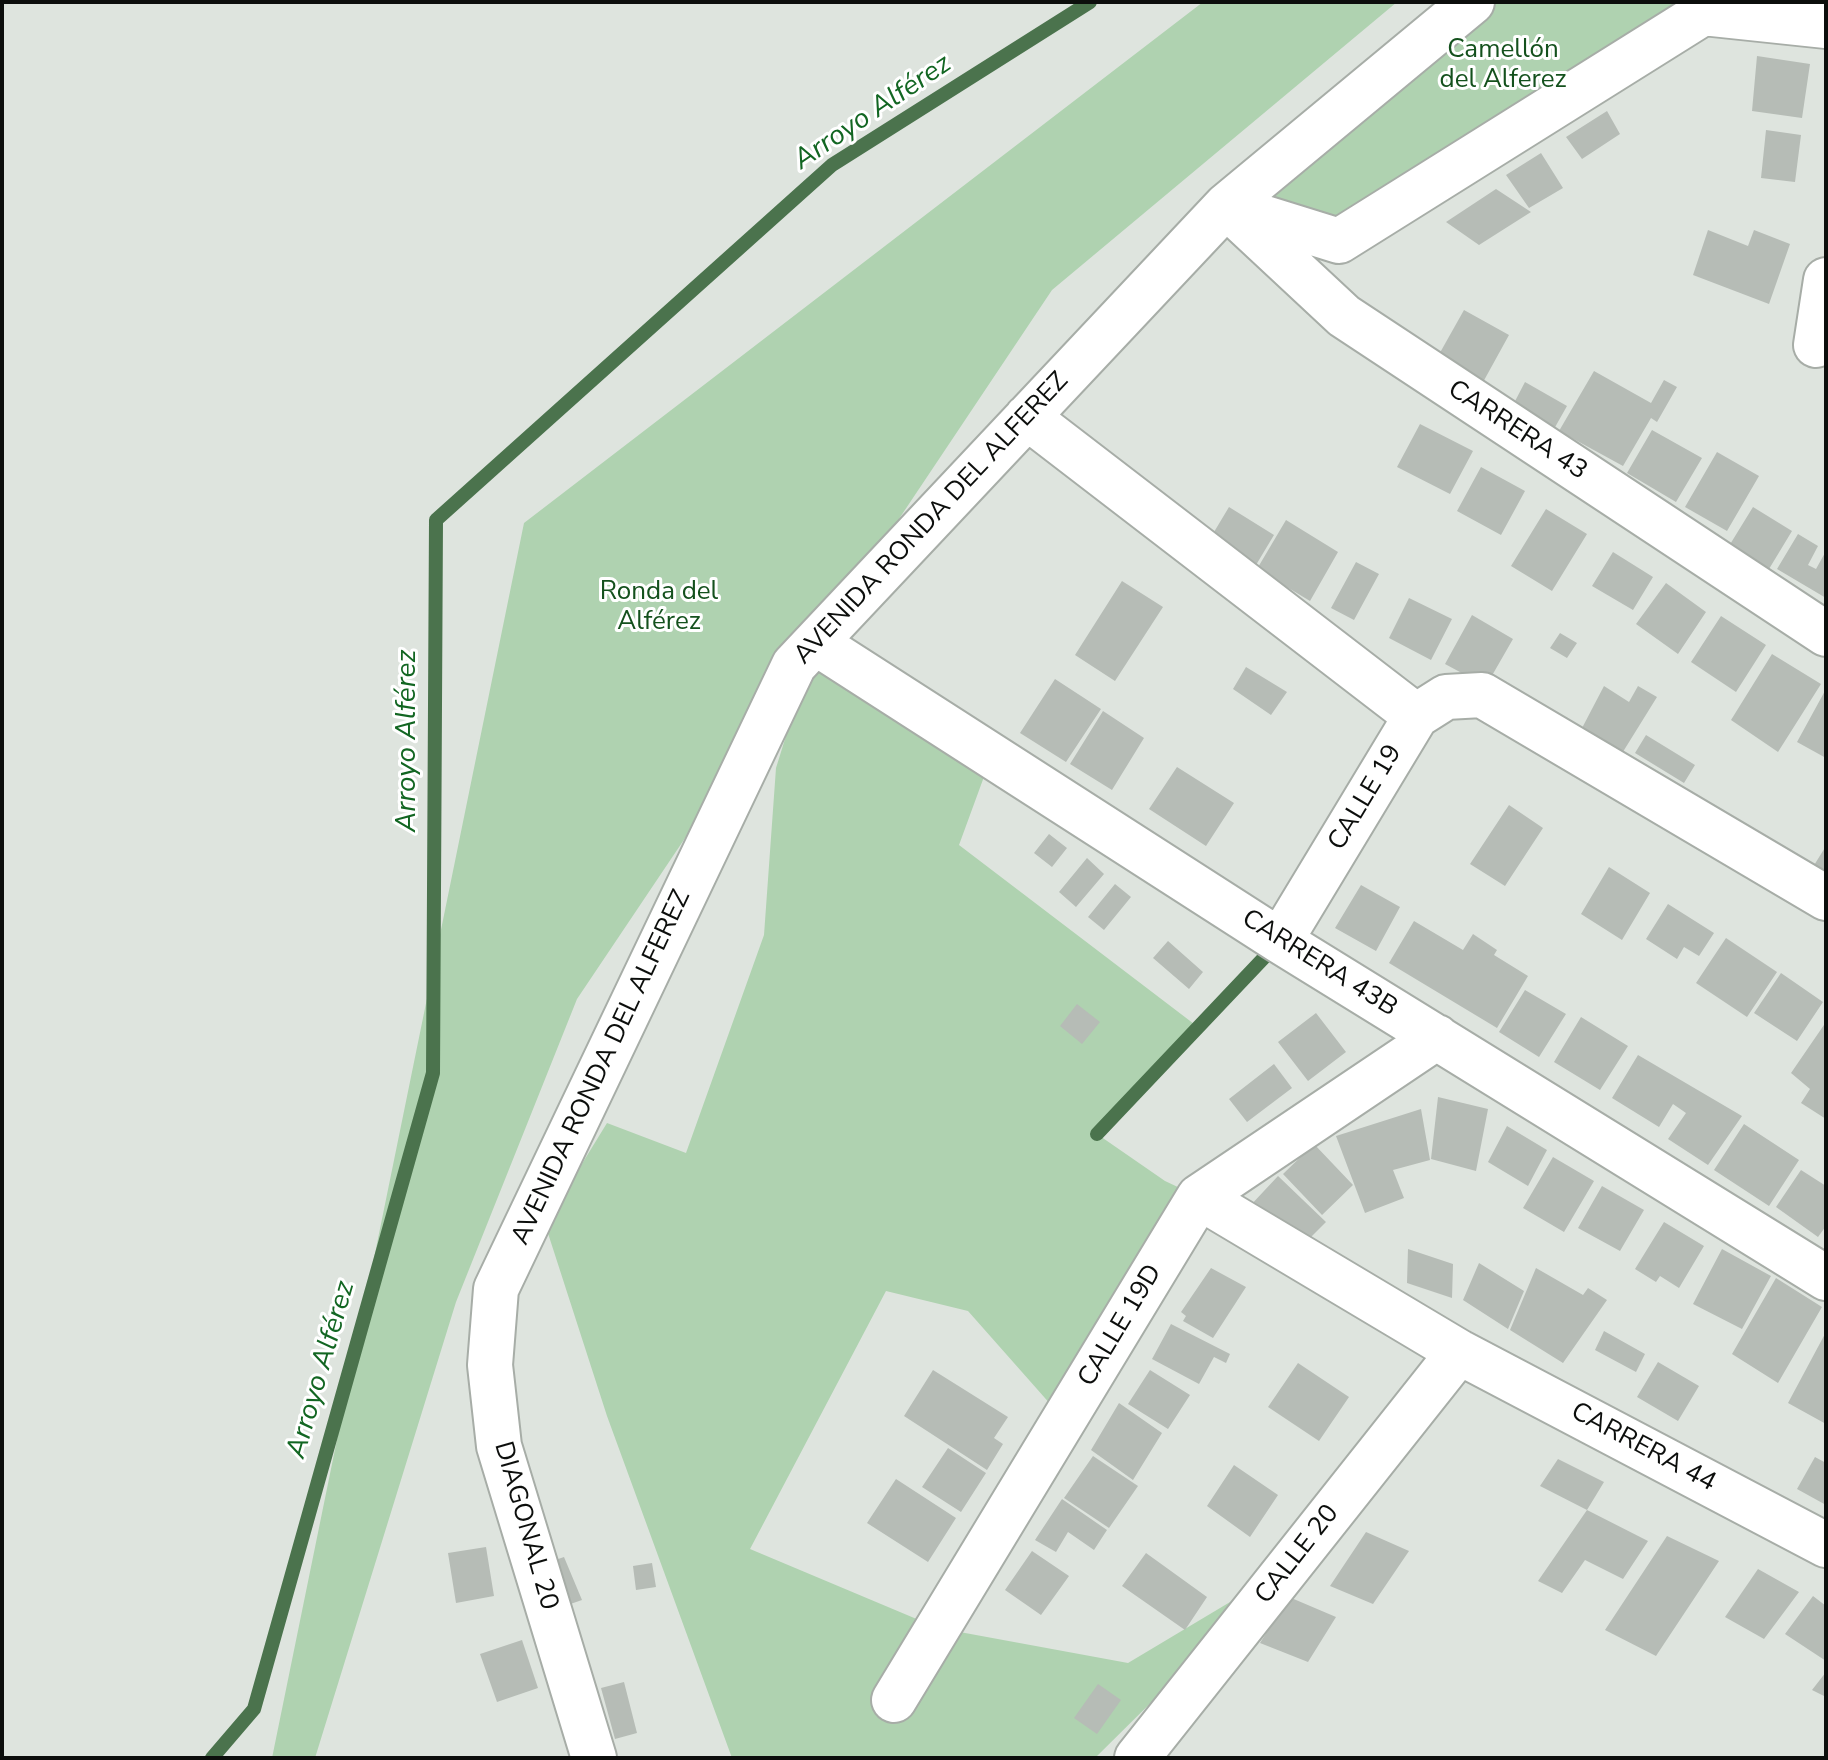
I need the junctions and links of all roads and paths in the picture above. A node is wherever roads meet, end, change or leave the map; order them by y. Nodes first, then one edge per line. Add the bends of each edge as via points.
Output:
1 (1472, 2) edge
2 (1708, 8) edge
3 (1826, 26) edge
4 (1226, 206) junction
5 (1826, 280) edge
6 (1816, 345) dead end
7 (1027, 417) junction
8 (1826, 634) edge
9 (816, 643) junction
10 (1416, 716) junction
11 (1826, 898) edge
12 (1280, 941) junction
13 (1437, 1037) junction
14 (1199, 1197) junction
15 (1826, 1278) edge
16 (496, 1289) joint
17 (1459, 1352) junction
18 (1826, 1545) edge
19 (894, 1700) dead end
20 (594, 1758) edge
21 (1137, 1758) edge

1 - 4 street, AVENIDA RONDA DEL ALFEREZ
2 - 3 street
2 - 4 street via 1339,241
4 - 7 street, AVENIDA RONDA DEL ALFEREZ
4 - 8 street, CARRERA 43 via 1344,316
5 - 6 street
7 - 9 street, AVENIDA RONDA DEL ALFEREZ
7 - 10 street
9 - 12 street, CARRERA 43B
9 - 16 street, AVENIDA RONDA DEL ALFEREZ via 794,665
10 - 11 street, CALLE 19 via 1446,697 1482,695
10 - 12 street, CALLE 19
12 - 13 street, CARRERA 43B
13 - 14 street, CALLE 19D
13 - 15 street, CARRERA 43B
14 - 17 street, CARRERA 44
14 - 19 street, CALLE 19D
16 - 20 street, DIAGONAL 20 via 490,1365 499,1446
17 - 18 street, CARRERA 44
17 - 21 street, CALLE 20

